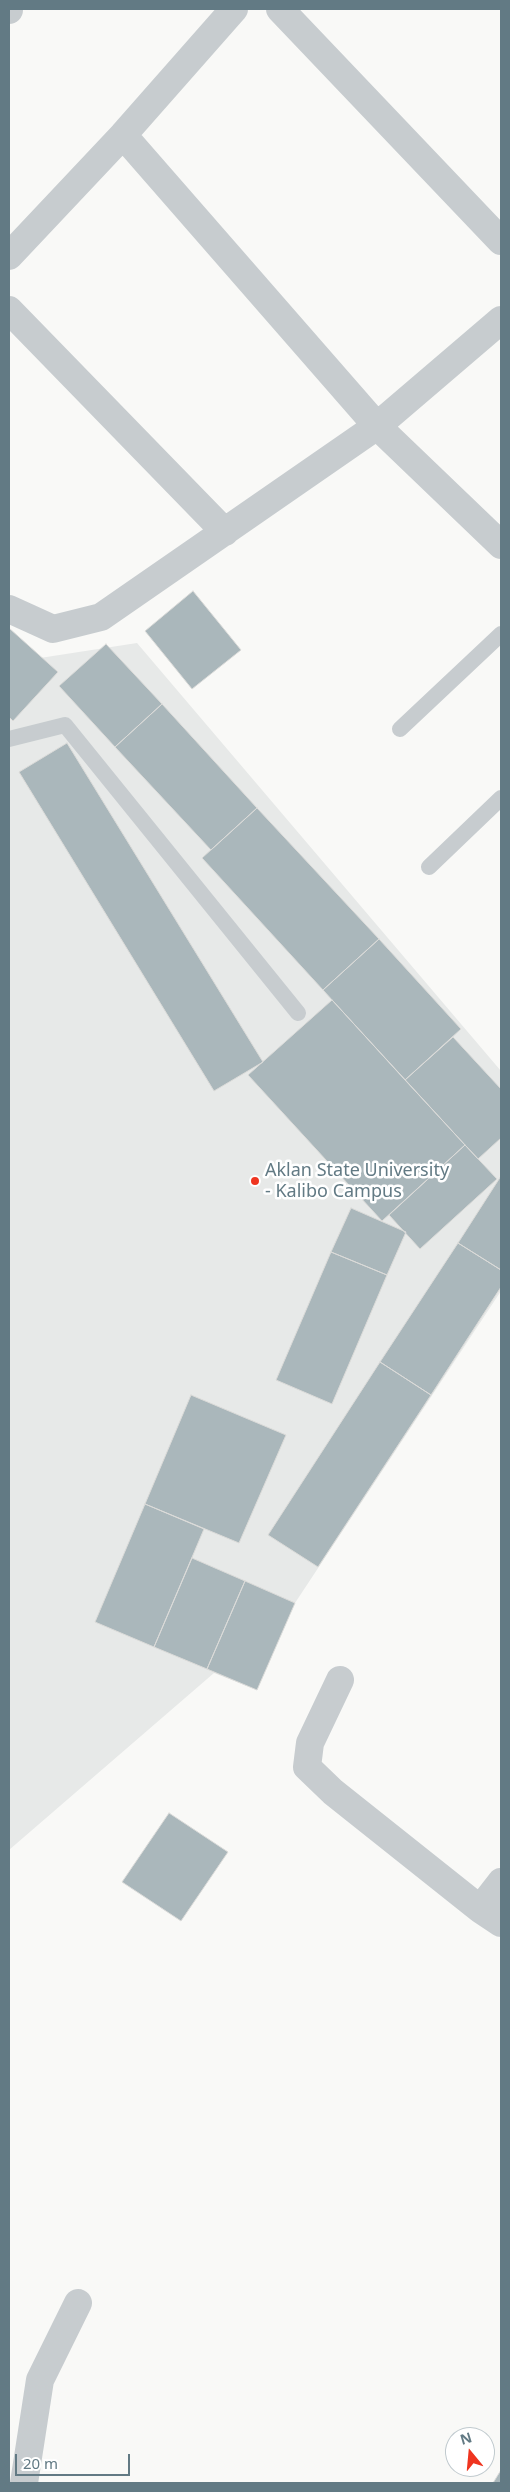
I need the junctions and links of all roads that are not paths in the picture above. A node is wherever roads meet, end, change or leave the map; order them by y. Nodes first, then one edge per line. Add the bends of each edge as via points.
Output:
1 (234, 9) edge
2 (280, 9) edge
3 (123, 135) junction
4 (501, 241) edge
5 (9, 256) edge
6 (9, 310) edge
7 (501, 320) edge
8 (377, 426) junction
9 (225, 532) junction
10 (501, 546) edge
11 (9, 609) edge
12 (501, 634) edge
13 (400, 729) dead end
14 (9, 739) edge
15 (501, 798) edge
16 (429, 868) dead end
17 (298, 1012) dead end
18 (340, 1680) dead end
19 (501, 1882) edge
20 (491, 1916) edge
21 (78, 2303) dead end
22 (24, 2483) edge

1 - 3 street
2 - 4 street
3 - 5 street
3 - 8 street
6 - 9 street
7 - 8 street
8 - 9 street
8 - 10 street
9 - 11 street via 101,617 53,629
12 - 13 lane
14 - 17 lane via 65,725
15 - 16 lane
18 - 20 street via 310,1742 306,1767 333,1792
19 - 20 street
21 - 22 street via 40,2380

